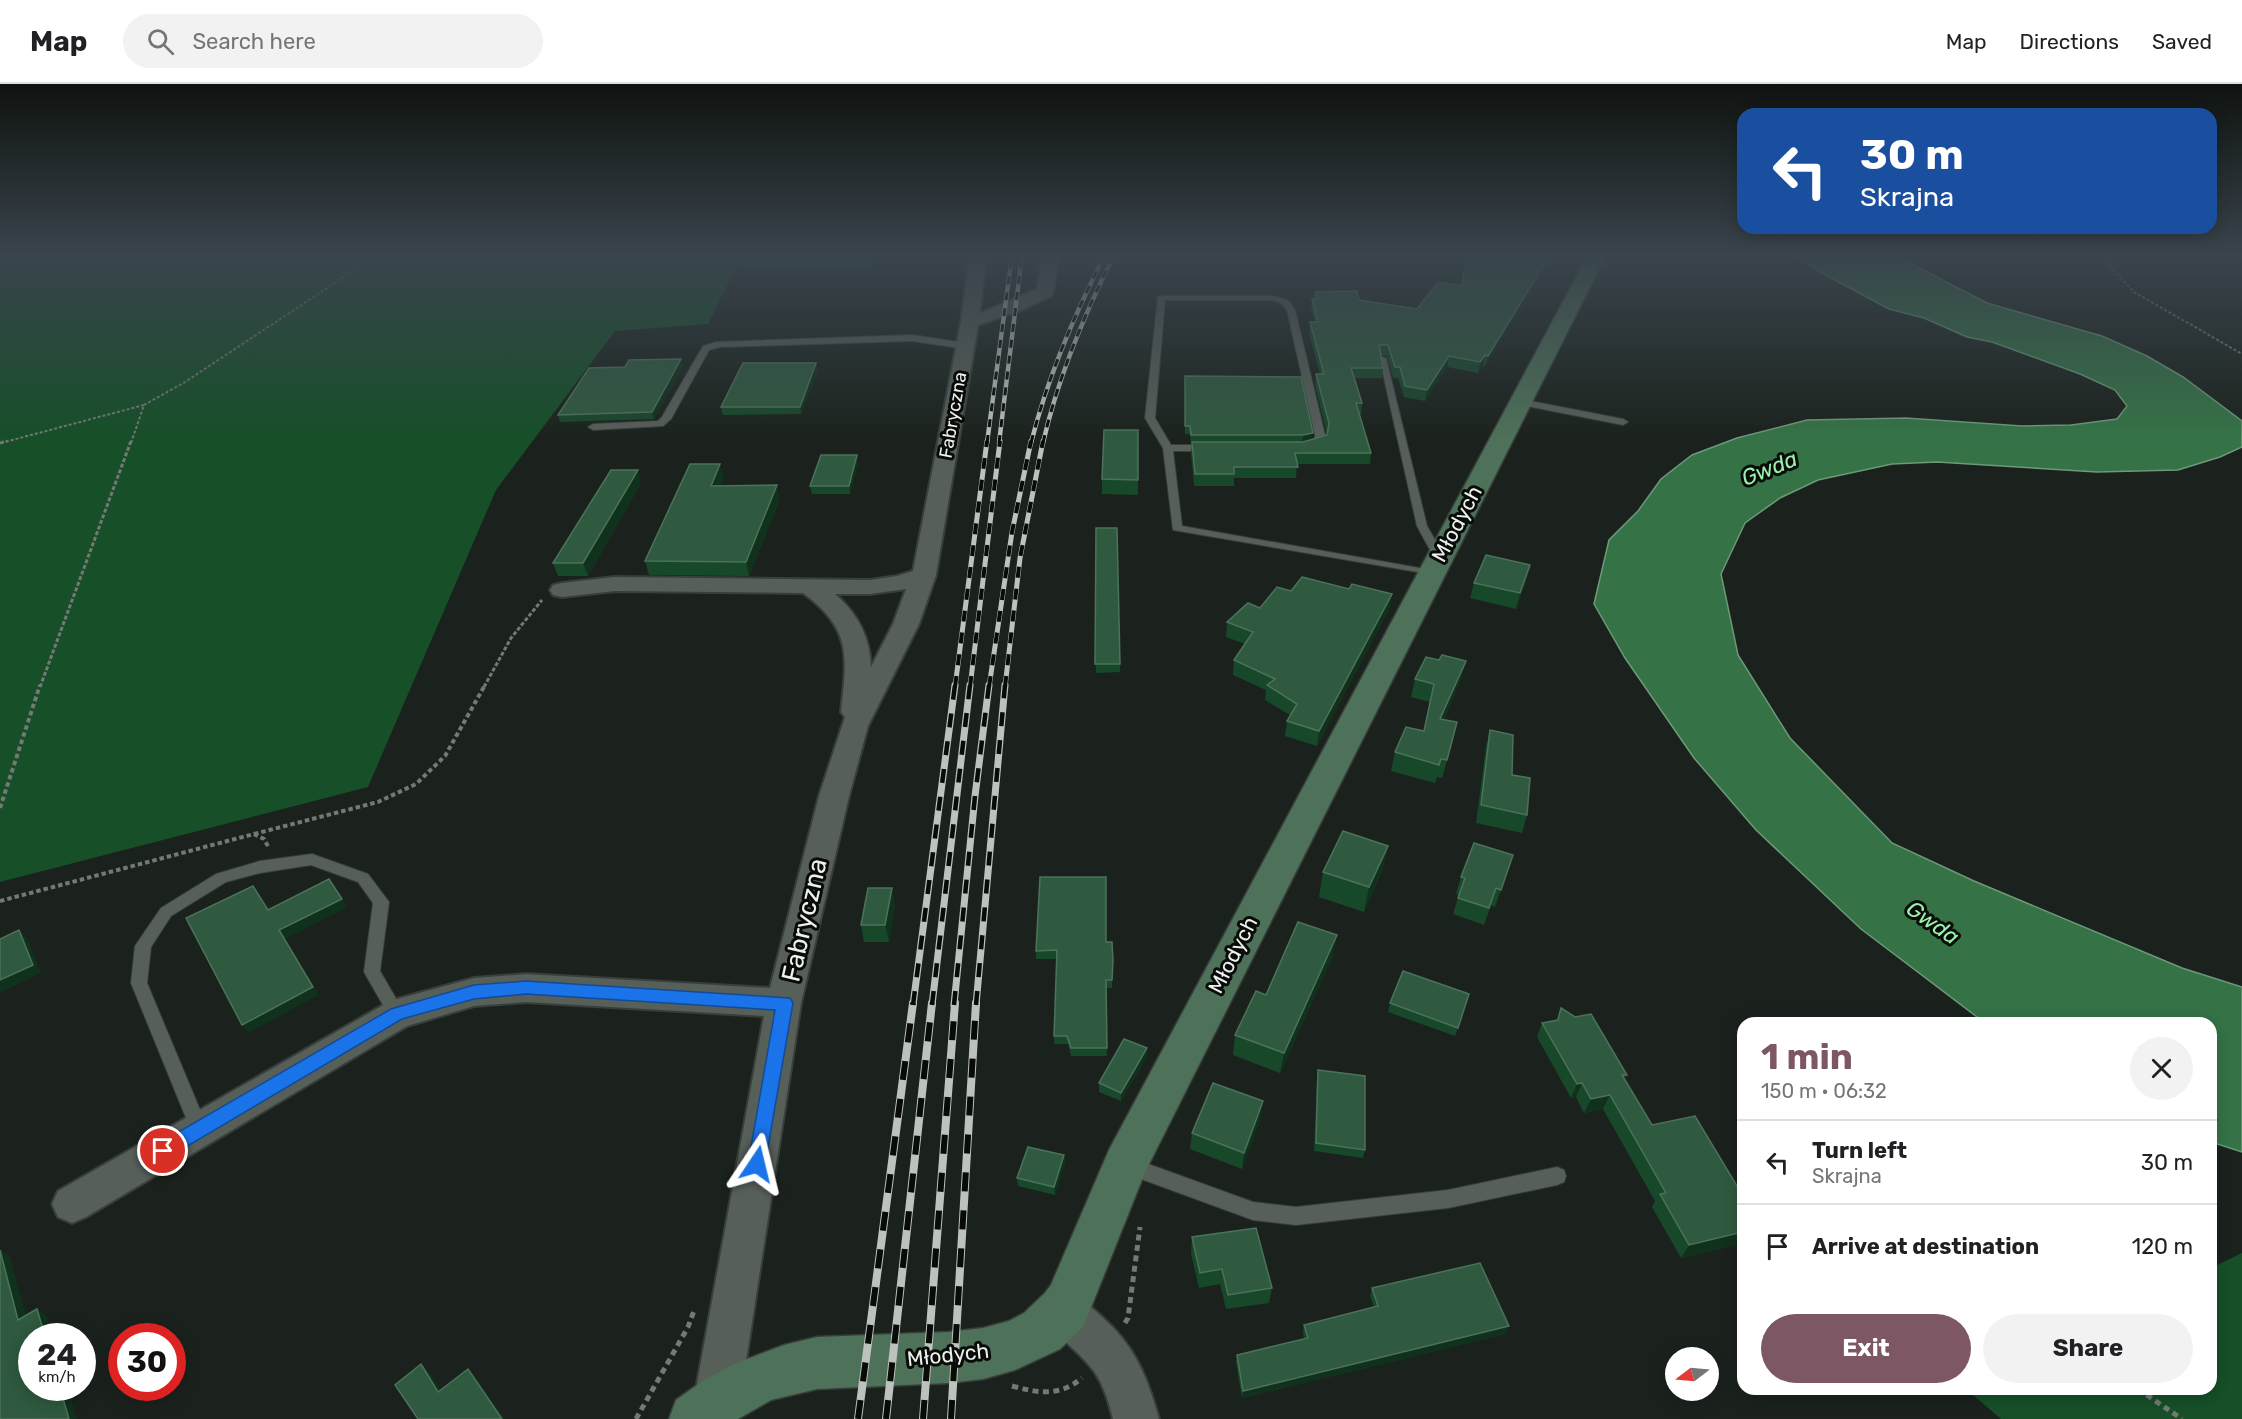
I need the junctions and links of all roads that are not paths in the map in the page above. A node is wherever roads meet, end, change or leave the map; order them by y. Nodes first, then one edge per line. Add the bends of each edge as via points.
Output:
1 (970, 317) edge
2 (997, 317) edge
3 (1159, 317) edge
4 (1293, 317) edge
5 (1564, 317) edge
6 (968, 334) junction
7 (1383, 358) edge
8 (1520, 402) junction
9 (1623, 422) dead end
10 (593, 428) dead end
11 (1168, 448) junction
12 (1224, 448) edge
13 (1302, 448) edge
14 (1435, 565) junction
15 (924, 575) junction
16 (810, 587) junction
17 (562, 590) road end
18 (854, 726) junction
19 (784, 1003) junction
20 (397, 1014) junction
21 (199, 1129) junction
22 (1125, 1165) junction
23 (1557, 1176) dead end
24 (72, 1204) dead end
25 (1064, 1311) junction
26 (706, 1410) edge
27 (1136, 1419) edge

1 - 6 street, Fabryczna
2 - 6 street
3 - 11 lane via 1150,418
4 - 13 lane via 1320,435 1320,444
5 - 8 street, Młodych
6 - 10 lane via 719,344 706,348 660,424
6 - 15 street, Fabryczna
7 - 14 lane via 1422,526
8 - 9 lane
8 - 14 street, Młodych via 1476,493
11 - 12 lane
11 - 14 lane via 1178,528
14 - 22 street, Młodych
15 - 16 street via 887,585
15 - 18 street, Fabryczna via 906,624
16 - 17 street via 615,584
16 - 18 street, Fabryczna via 832,601 853,632 858,675
18 - 19 street, Fabryczna
19 - 20 street via 526,988 474,992
19 - 26 street, Fabryczna via 738,1279
20 - 21 street
20 - 21 lane via 372,972 381,902 363,878 312,859 221,878 166,912 143,946 139,983
21 - 24 street
22 - 23 lane via 1253,1211 1296,1216 1448,1199
22 - 25 street, Młodych
25 - 26 street, Młodych via 1043,1330 1013,1347 927,1359 818,1363 782,1370
25 - 27 street via 1105,1349 1127,1385

